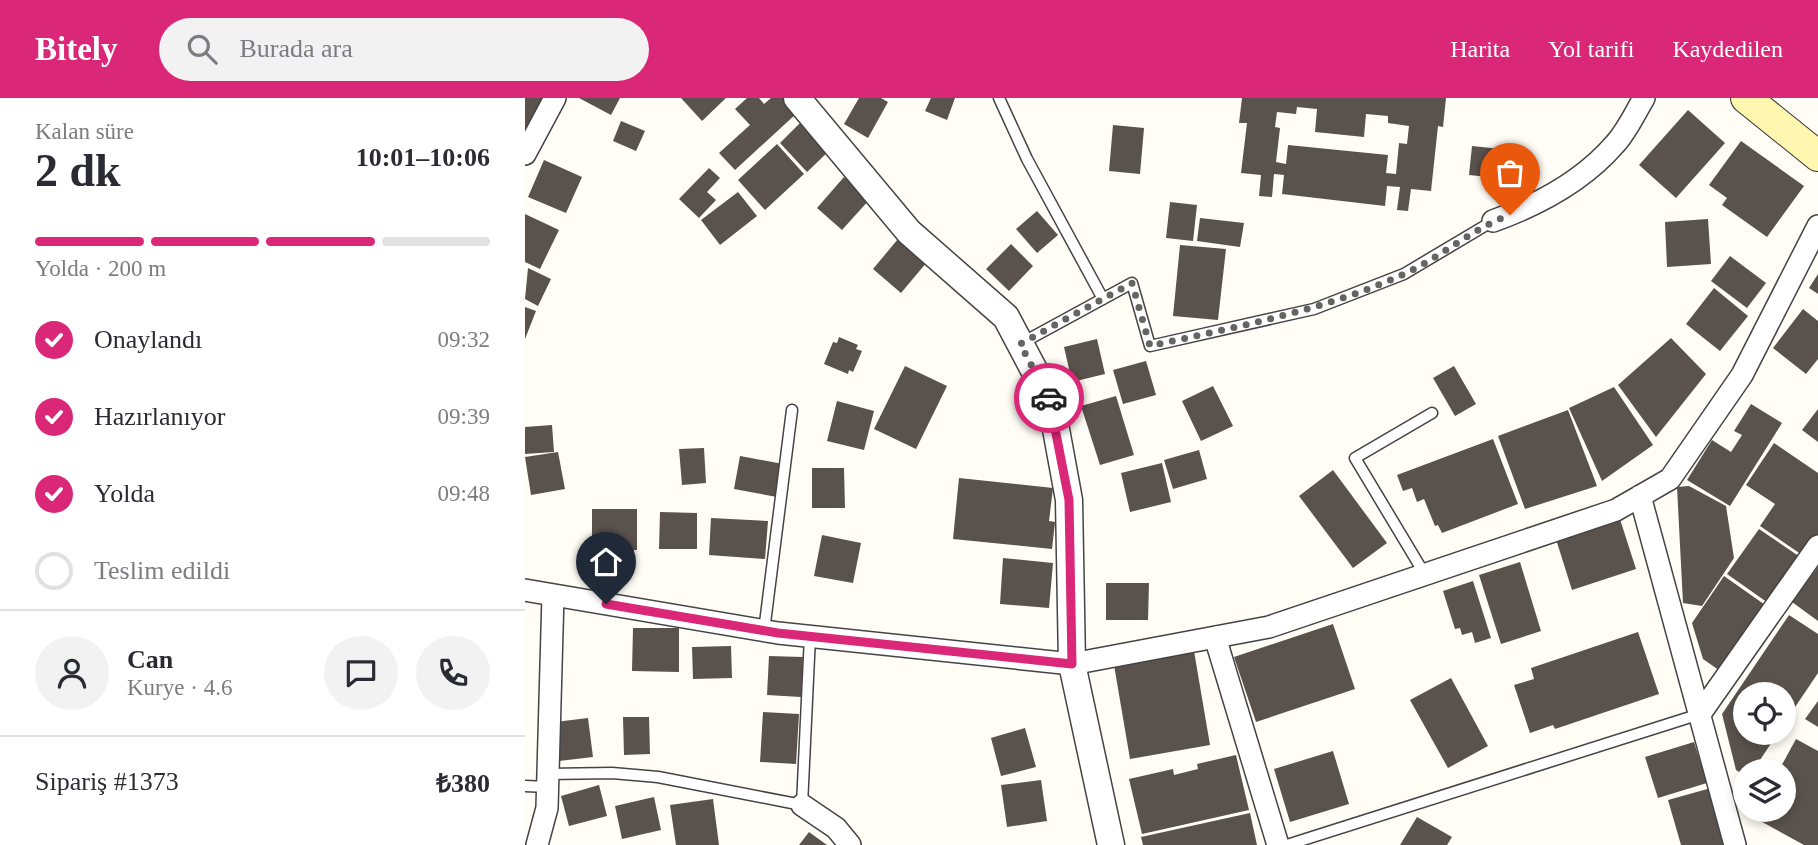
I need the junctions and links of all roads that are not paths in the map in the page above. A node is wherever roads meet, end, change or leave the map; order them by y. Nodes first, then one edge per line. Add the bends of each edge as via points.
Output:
1 (555, 98) edge
2 (797, 98) edge
3 (999, 98) edge
4 (1644, 98) edge
5 (1746, 98) edge
6 (525, 154) edge
7 (1818, 156) edge
8 (1493, 221) joint
9 (1818, 226) edge
10 (1103, 299) junction
11 (1020, 344) junction
12 (792, 411) dead end
13 (1433, 413) dead end
14 (1640, 496) junction
15 (1818, 546) edge
16 (1424, 573) junction
17 (525, 590) edge
18 (554, 595) junction
19 (764, 631) junction
20 (810, 636) junction
21 (1215, 637) junction
22 (1072, 664) junction
23 (1700, 714) junction
24 (548, 781) junction
25 (525, 786) edge
26 (802, 805) junction
27 (537, 845) edge
28 (850, 845) edge
29 (1111, 845) edge
30 (1278, 845) edge
31 (1287, 845) edge
32 (1735, 845) edge

1 - 6 street
2 - 11 street via 909,232 1006,317
3 - 10 lane
4 - 8 street via 1616,143 1574,182 1527,209
5 - 7 main road
8 - 10 lane via 1404,274 1314,309 1150,346 1132,283
9 - 14 street via 1742,375 1670,478
10 - 11 lane
11 - 22 street via 1051,402 1069,500
12 - 19 lane
13 - 16 lane via 1355,458
14 - 16 street via 1616,510
14 - 23 street
15 - 23 street
16 - 21 street via 1269,627
17 - 18 street
18 - 19 street
18 - 24 street
19 - 20 street
20 - 22 street
20 - 26 lane
21 - 22 street
21 - 30 street
22 - 29 street
23 - 31 lane
23 - 32 street
24 - 25 lane
24 - 26 lane via 612,773 658,777
24 - 27 street via 547,808
26 - 28 street via 836,828

